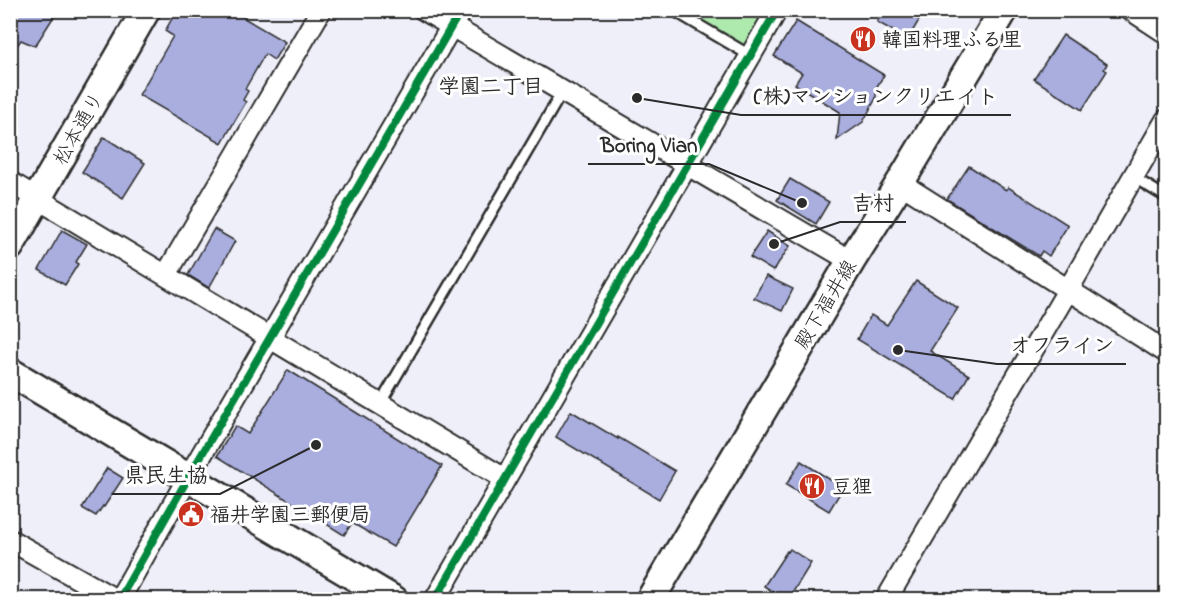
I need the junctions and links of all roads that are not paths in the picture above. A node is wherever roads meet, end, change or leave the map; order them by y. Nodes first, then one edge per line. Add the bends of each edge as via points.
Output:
1 (146, 10) edge
2 (321, 10) edge
3 (424, 10) edge
4 (673, 10) edge
5 (777, 10) edge
6 (1004, 10) edge
7 (1131, 10) edge
8 (457, 19) edge
9 (1167, 33) edge
10 (751, 56) junction
11 (562, 92) junction
12 (1167, 120) edge
13 (687, 165) junction
14 (1133, 177) junction
15 (10, 182) edge
16 (900, 183) junction
17 (1167, 197) edge
18 (38, 198) junction
19 (10, 246) edge
20 (851, 261) junction
21 (166, 275) junction
22 (1068, 290) junction
23 (270, 338) junction
24 (1167, 352) edge
25 (10, 372) edge
26 (380, 404) junction
27 (188, 478) junction
28 (505, 478) junction
29 (10, 540) edge
30 (117, 600) edge
31 (394, 600) edge
32 (435, 600) edge
33 (650, 600) edge
34 (886, 600) edge

1 - 18 street, 松本通り
2 - 21 street
3 - 8 street
4 - 10 lane
5 - 10 street
6 - 16 street, 殿下福井線
7 - 9 street
8 - 11 street
8 - 23 street
10 - 13 street
11 - 13 street
11 - 26 lane
12 - 14 street
13 - 20 street
13 - 28 street
14 - 17 lane
14 - 22 street
15 - 18 street
16 - 20 street, 殿下福井線
16 - 22 street
18 - 19 street, 松本通り
18 - 21 street
20 - 33 street, 殿下福井線
21 - 23 street
22 - 24 street
22 - 34 street
23 - 26 street
23 - 27 street
25 - 27 street
26 - 28 street
27 - 30 street
27 - 31 street
28 - 32 street
29 - 30 street

